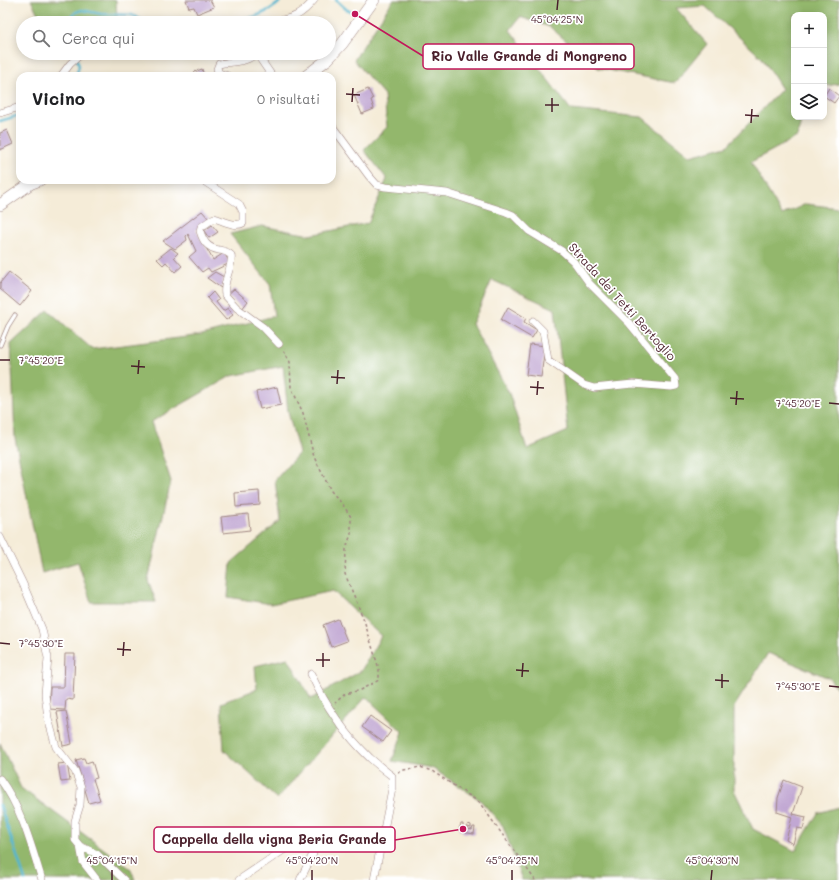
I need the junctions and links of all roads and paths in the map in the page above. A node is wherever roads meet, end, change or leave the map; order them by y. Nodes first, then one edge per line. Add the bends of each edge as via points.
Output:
1 (314, 0) edge
2 (374, 0) edge
3 (295, 16) edge
4 (336, 51) edge
5 (74, 60) edge
6 (243, 60) edge
7 (261, 60) edge
8 (328, 60) edge
9 (64, 72) edge
10 (218, 72) edge
11 (269, 72) edge
12 (312, 72) edge
13 (16, 108) edge
14 (0, 113) edge
15 (336, 131) edge
16 (32, 184) edge
17 (208, 184) edge
18 (0, 205) edge
19 (15, 315) dead end
20 (533, 321) dead end
21 (279, 344) joint
22 (0, 346) edge
23 (0, 538) edge
24 (312, 674) dead end
25 (333, 712) junction
26 (392, 776) junction
27 (0, 779) edge
28 (80, 846) junction
29 (42, 880) edge
30 (97, 880) edge
31 (124, 880) edge
32 (239, 880) edge
33 (300, 880) edge
34 (374, 880) edge
35 (535, 880) edge

1 - 3 street via 304,12
2 - 4 main road
5 - 9 street
6 - 10 street via 219,64
7 - 11 street
8 - 12 main road
13 - 14 street
15 - 20 street, Strada dei Tetti Bertoglio via 377,185 453,194 506,212 513,215 529,231 562,251 628,323 675,379 676,386 626,384 594,388 584,385 548,360 543,331
16 - 18 main road
17 - 21 street via 239,204 243,212 240,225 214,218 201,227 200,231 207,246 231,254 224,286 225,295
19 - 22 lane
21 - 25 path via 290,362 290,387 303,413 314,457 331,491 351,517 345,574 359,606 379,669 379,680 360,690 345,694 335,702
23 - 28 street via 42,628 48,658 45,694 48,718 56,747 75,771 81,787 75,821 75,840
24 - 25 street via 319,692
25 - 26 street via 370,758
26 - 34 street via 392,789
26 - 35 path via 404,770 420,767 432,771 479,802
27 - 29 street via 20,812
28 - 30 street via 83,862
28 - 31 street via 97,854
32 - 33 street via 288,847 301,844 311,848 313,854

